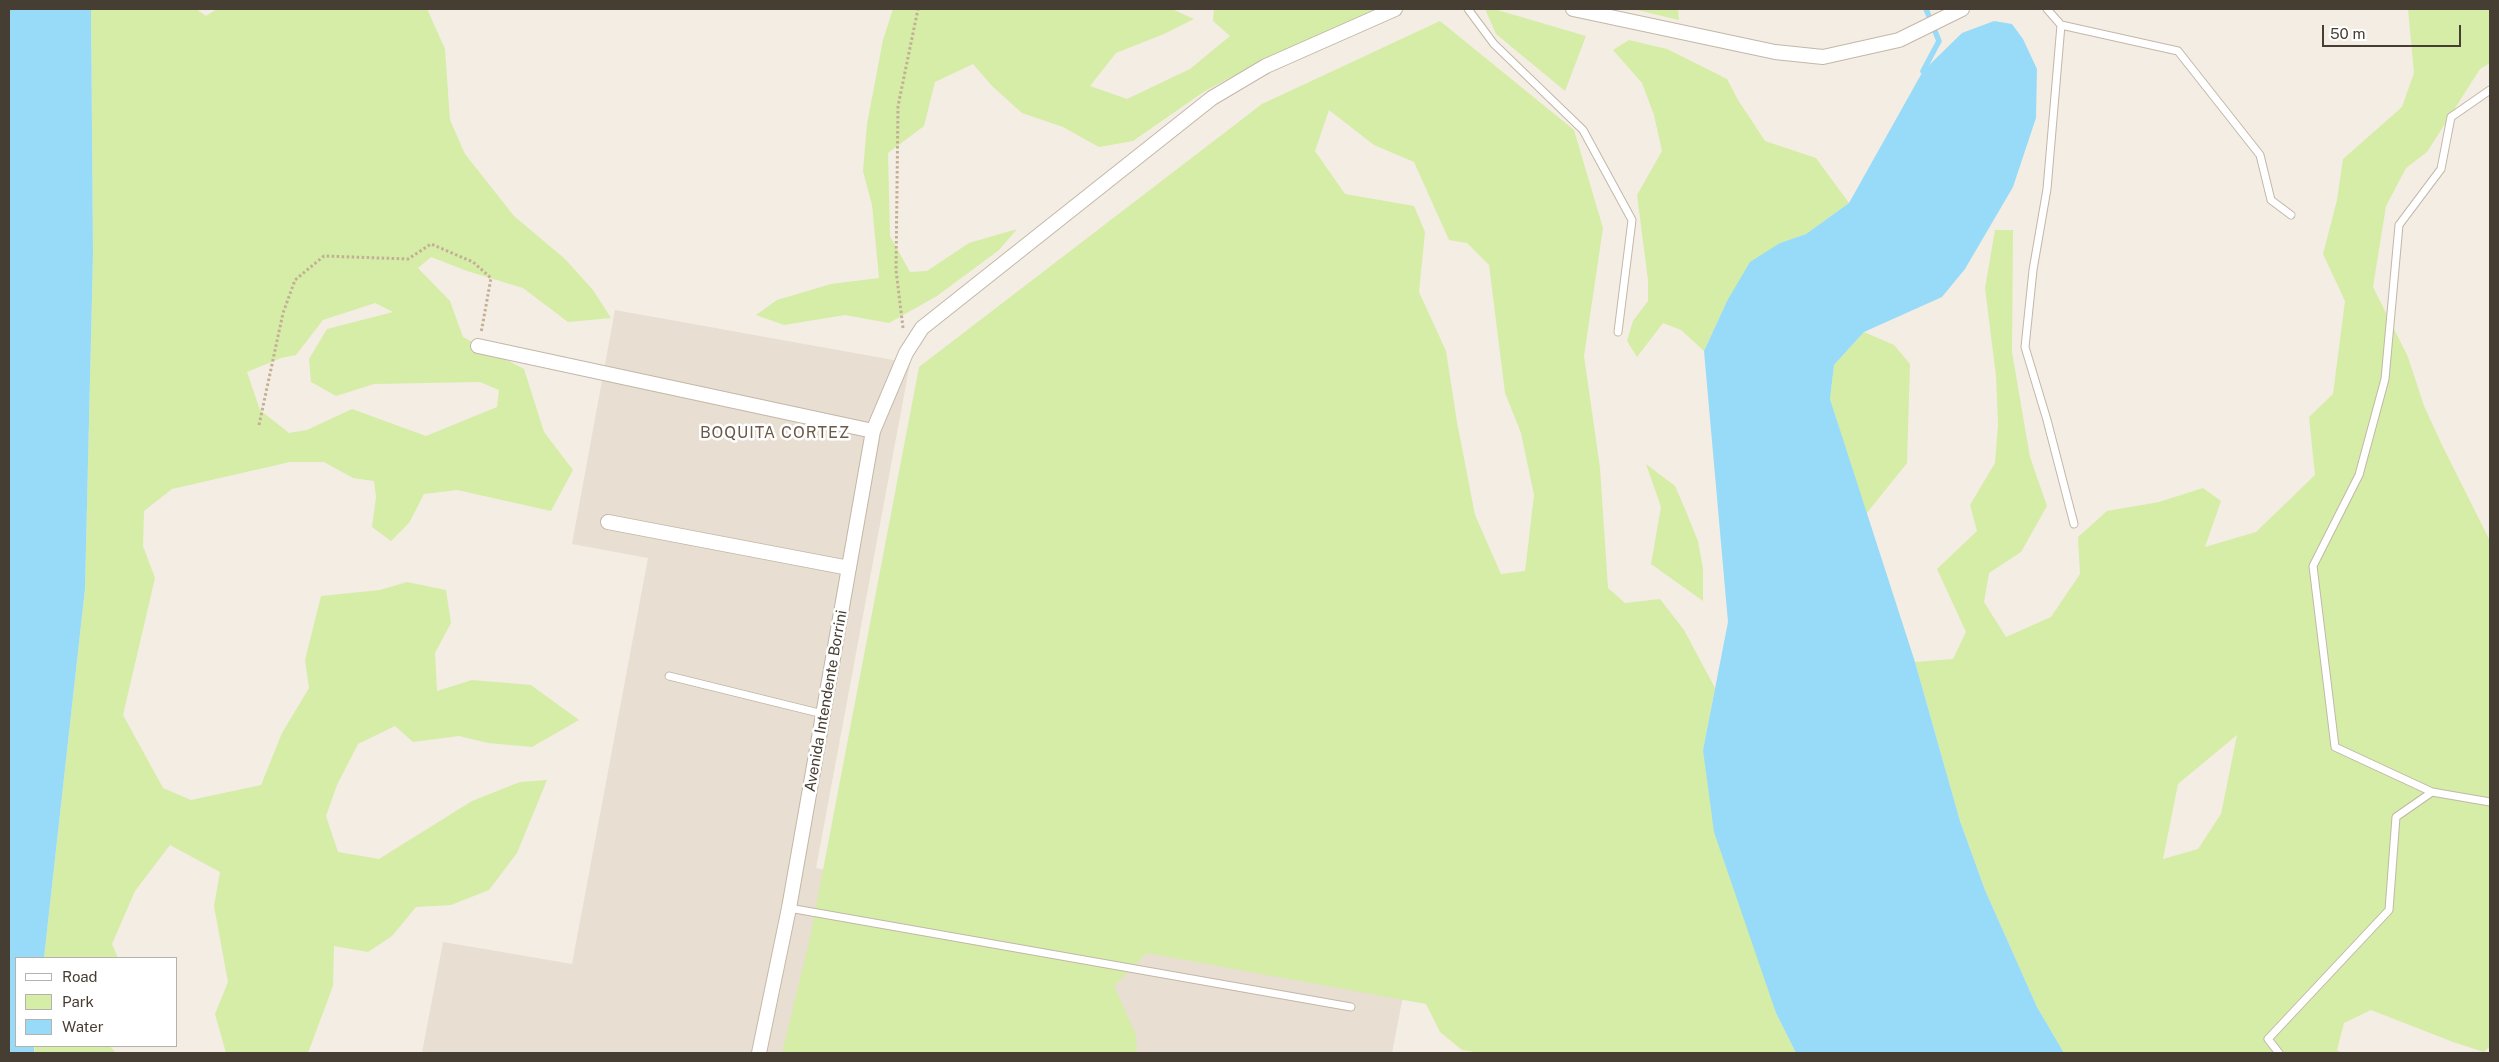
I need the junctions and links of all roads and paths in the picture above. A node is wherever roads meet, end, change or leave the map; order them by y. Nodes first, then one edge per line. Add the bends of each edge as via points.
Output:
1 (918, 9) edge
2 (1394, 9) edge
3 (1468, 9) edge
4 (1574, 9) edge
5 (2047, 9) edge
6 (1957, 11) edge
7 (2061, 25) junction
8 (2490, 90) edge
9 (2291, 215) dead end
10 (1618, 332) dead end
11 (478, 346) joint
12 (906, 353) junction
13 (258, 425) dead end
14 (873, 431) junction
15 (608, 522) dead end
16 (2074, 524) dead end
17 (849, 568) junction
18 (669, 676) dead end
19 (823, 714) junction
20 (2432, 792) junction
21 (2490, 802) edge
22 (789, 908) junction
23 (1351, 1007) dead end
24 (759, 1053) edge
25 (2279, 1053) edge

1 - 12 path via 898,106 896,270
2 - 12 street, Avenida Intendente Borrini via 1266,66 1212,98 922,328
3 - 10 lane via 1494,44 1583,130 1632,220
4 - 6 street via 1775,52 1823,57 1899,40
5 - 7 lane
7 - 9 lane via 2178,51 2260,155 2271,200
7 - 16 lane via 2047,189 2033,270 2025,347
8 - 20 lane via 2451,117 2441,169 2399,225 2385,379 2359,475 2313,566 2335,747
11 - 13 path via 491,278 473,262 431,244 408,259 324,256 294,280 283,313
11 - 14 street
12 - 14 street, Avenida Intendente Borrini
14 - 17 street, Avenida Intendente Borrini
15 - 17 street
17 - 19 street, Avenida Intendente Borrini
18 - 19 lane
19 - 22 street, Avenida Intendente Borrini
20 - 21 lane
20 - 25 lane via 2396,817 2389,910 2268,1039
22 - 23 lane
22 - 24 street, Avenida Intendente Borrini

